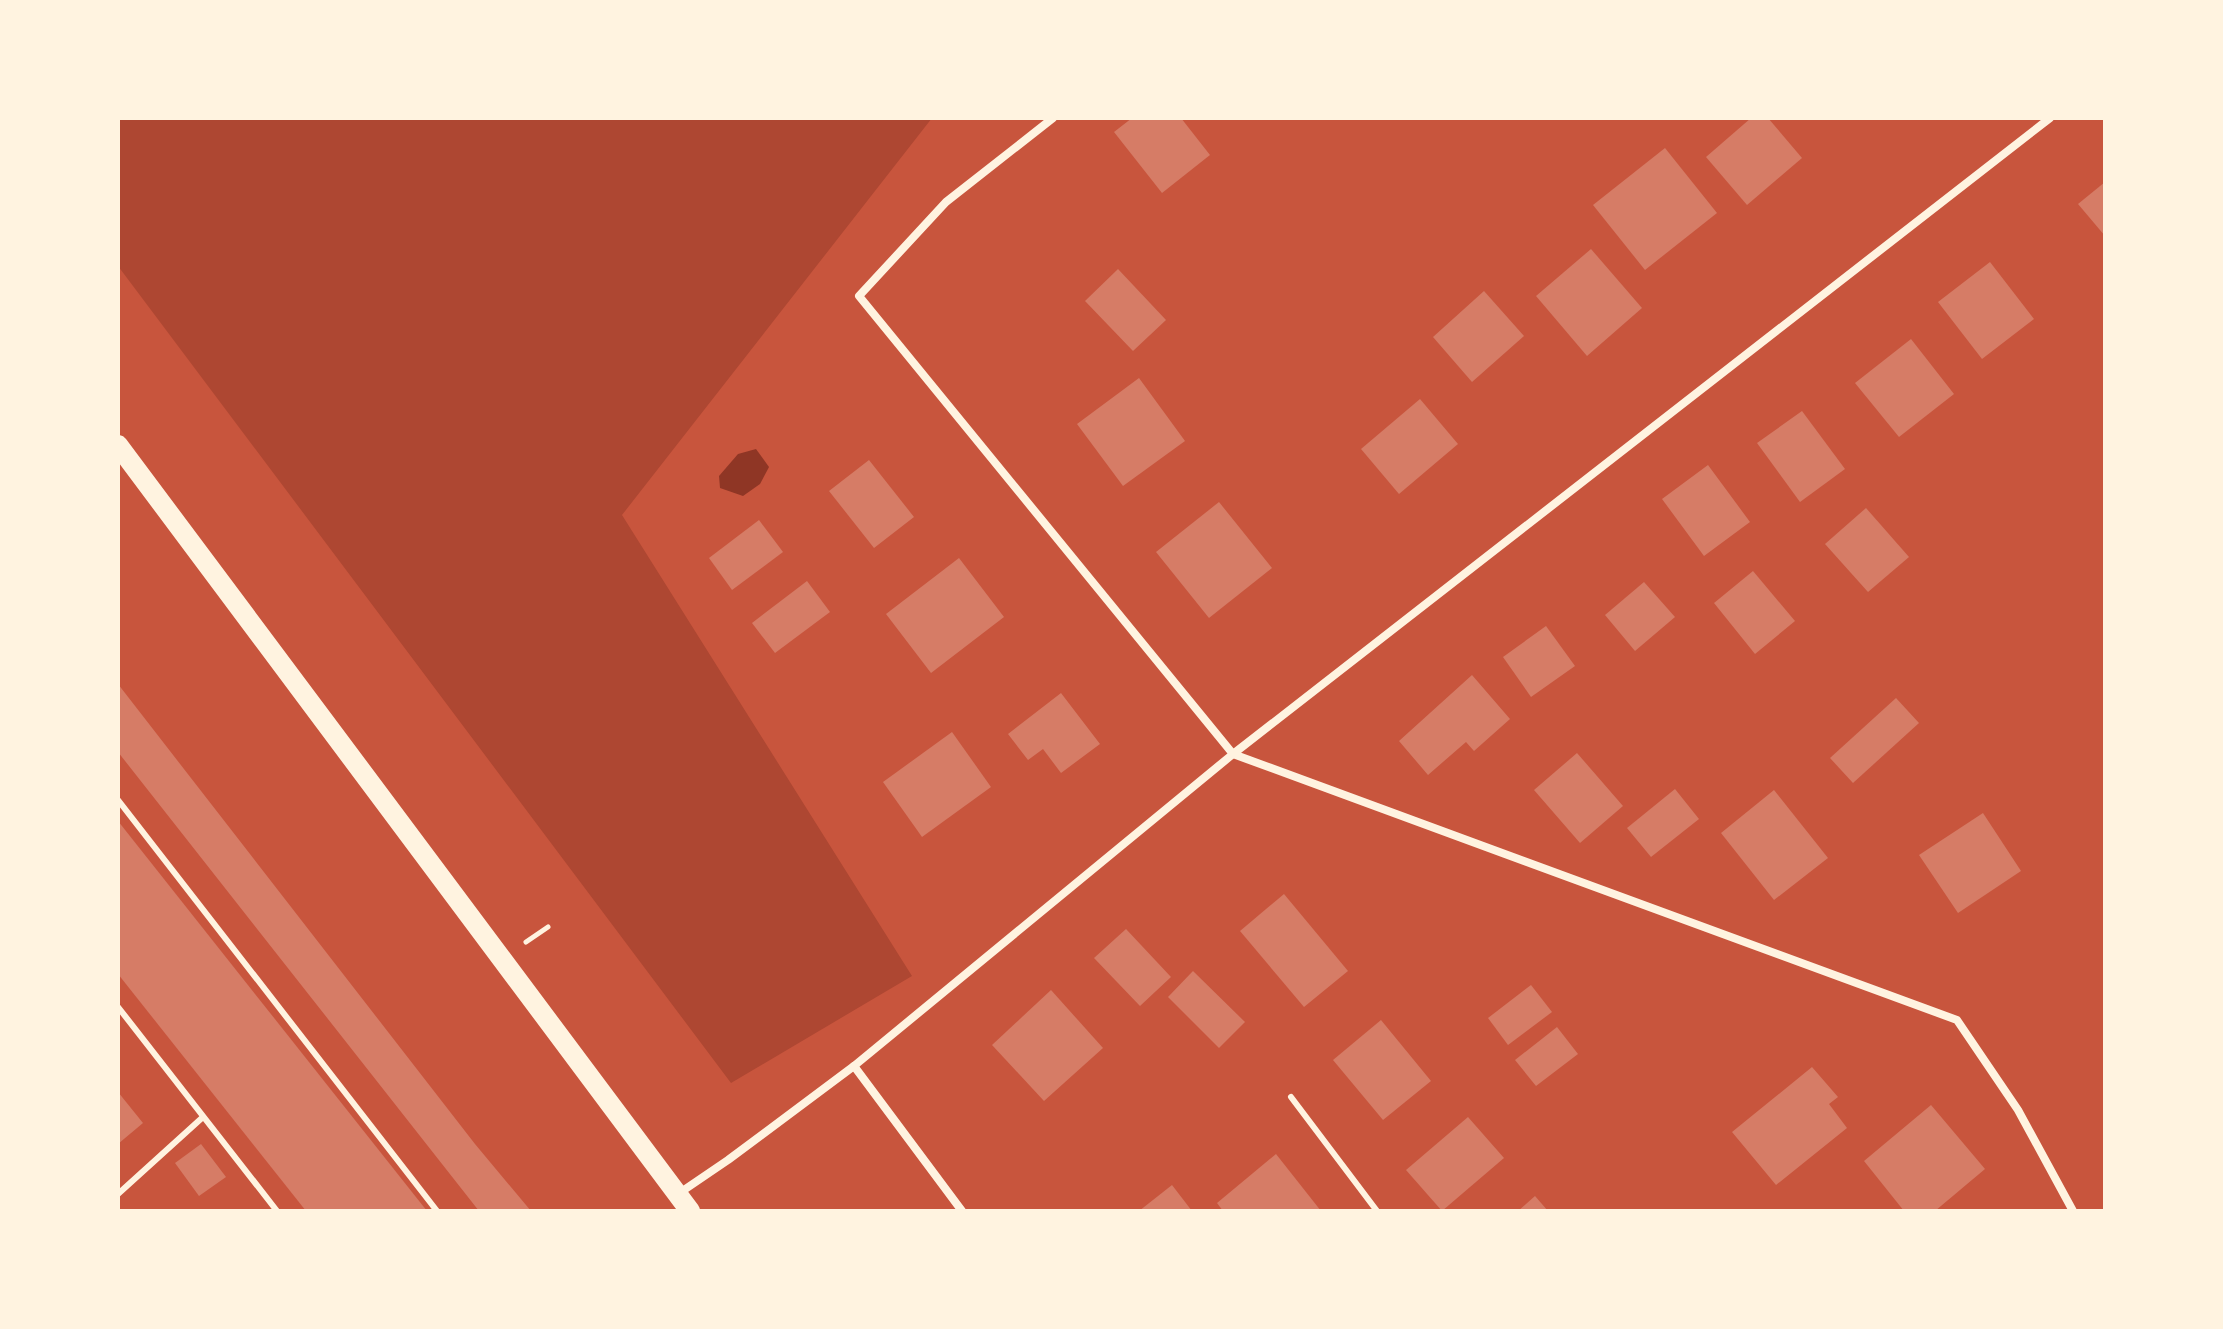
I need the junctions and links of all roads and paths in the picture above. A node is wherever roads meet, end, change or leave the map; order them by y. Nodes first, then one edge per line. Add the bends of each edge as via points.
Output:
1 (1053, 118) edge
2 (2050, 118) edge
3 (118, 445) edge
4 (1233, 754) junction
5 (118, 800) edge
6 (118, 1007) edge
7 (121, 1017) edge
8 (854, 1066) junction
9 (1291, 1097) dead end
10 (203, 1117) junction
11 (118, 1194) edge
12 (677, 1194) junction
13 (277, 1211) edge
14 (437, 1211) edge
15 (690, 1211) edge
16 (962, 1211) edge
17 (1377, 1211) edge
18 (2073, 1211) edge

1 - 4 street via 946,202 859,296
2 - 4 street
3 - 12 main road
4 - 8 street
4 - 18 street via 1957,1020 2018,1110
5 - 14 lane
6 - 7 lane
7 - 10 lane
8 - 12 street
8 - 16 street
9 - 17 lane
10 - 11 lane
10 - 13 lane
12 - 15 main road

